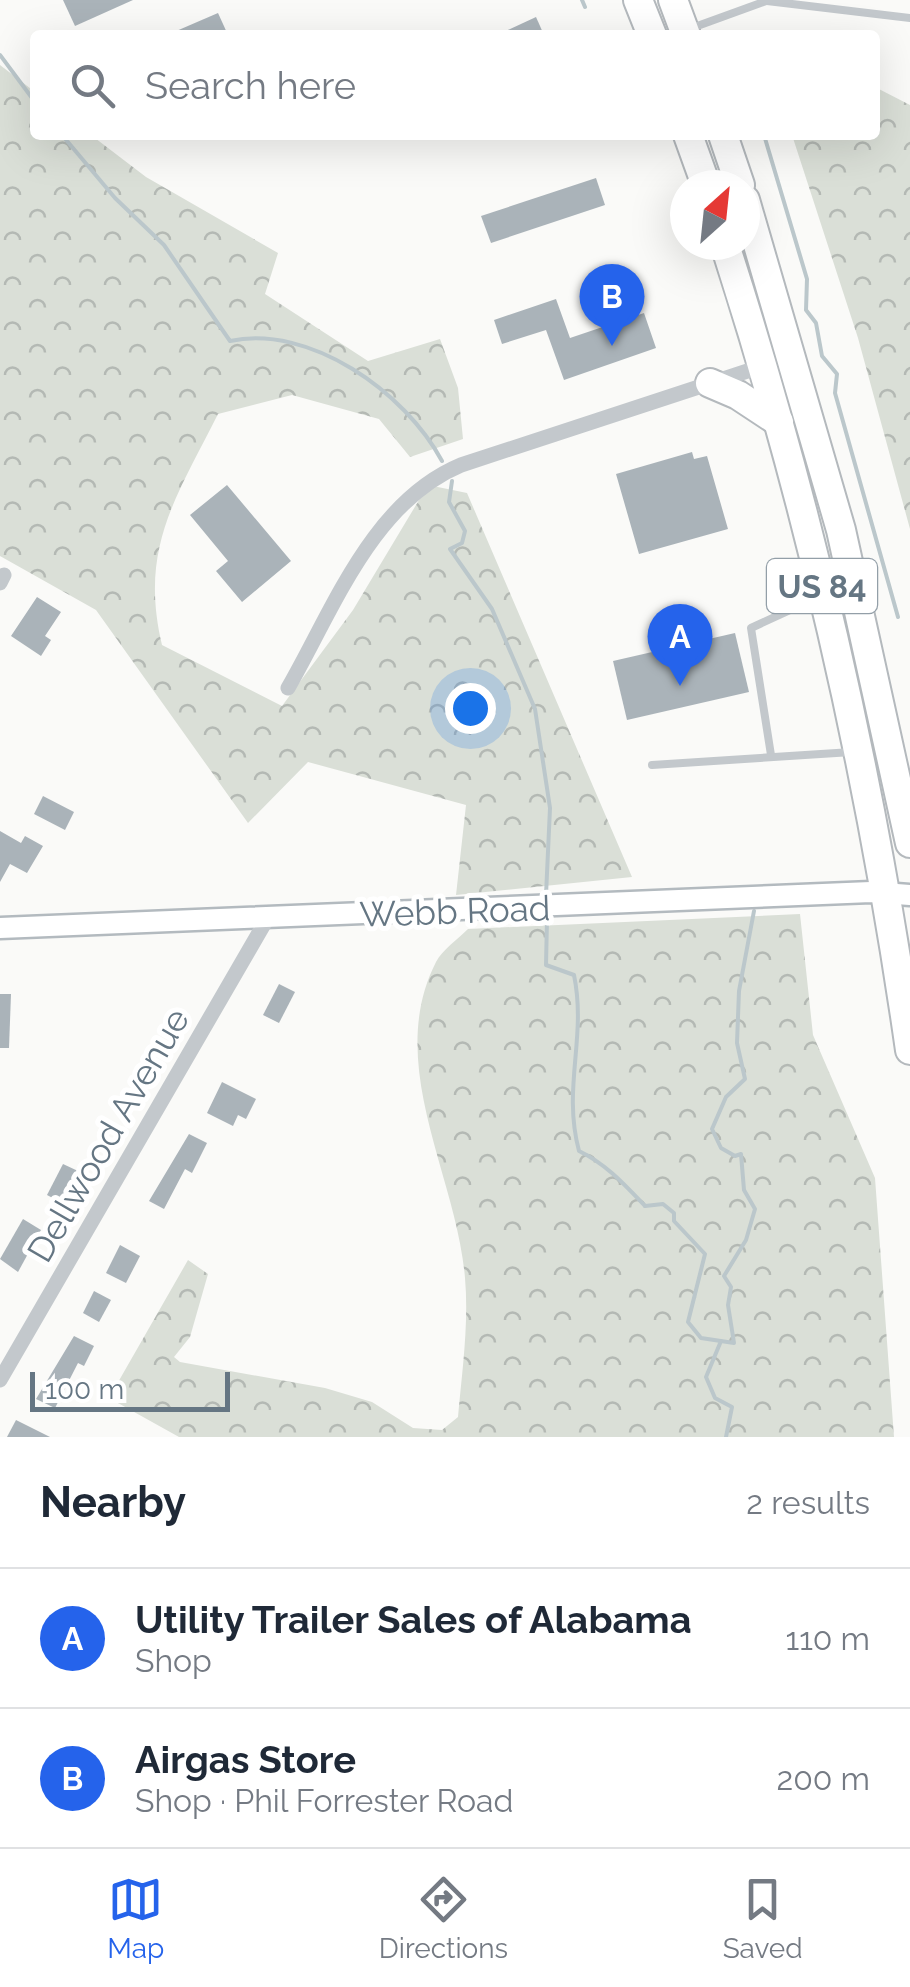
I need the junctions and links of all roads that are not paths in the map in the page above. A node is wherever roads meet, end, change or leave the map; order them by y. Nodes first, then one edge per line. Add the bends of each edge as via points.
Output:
1 (638, 0) edge
2 (673, 0) edge
3 (768, 0) edge
4 (910, 18) edge
5 (650, 30) edge
6 (685, 30) edge
7 (693, 30) edge
8 (690, 140) edge
9 (724, 140) edge
10 (701, 170) edge
11 (735, 170) edge
12 (760, 248) edge
13 (730, 260) edge
14 (794, 356) junction
15 (763, 366) junction
16 (710, 383) junction
17 (778, 422) junction
18 (824, 594) junction
19 (288, 688) dead end
20 (901, 746) edge
21 (860, 752) junction
22 (771, 755) junction
23 (652, 765) dead end
24 (910, 843) edge
25 (898, 894) edge
26 (268, 919) junction
27 (0, 928) edge
28 (910, 1050) edge
29 (0, 1380) edge

1 - 5 highway
2 - 6 highway
3 - 4 lane
3 - 7 lane
8 - 10 highway
9 - 11 highway
12 - 14 highway, US 84
13 - 15 highway, US 84
14 - 15 highway
14 - 20 highway, US 84
15 - 16 street
15 - 17 highway, US 84
16 - 17 highway
16 - 19 street via 460,465 425,483 372,543
17 - 18 highway, US 84
18 - 21 highway, US 84
18 - 22 lane via 751,628
20 - 21 highway
20 - 24 highway, US 84
21 - 22 lane
21 - 25 highway, US 84
22 - 23 lane
25 - 26 street, Webb Road
25 - 28 highway, US 84
26 - 27 street, Webb Road
26 - 29 street, Dellwood Avenue

